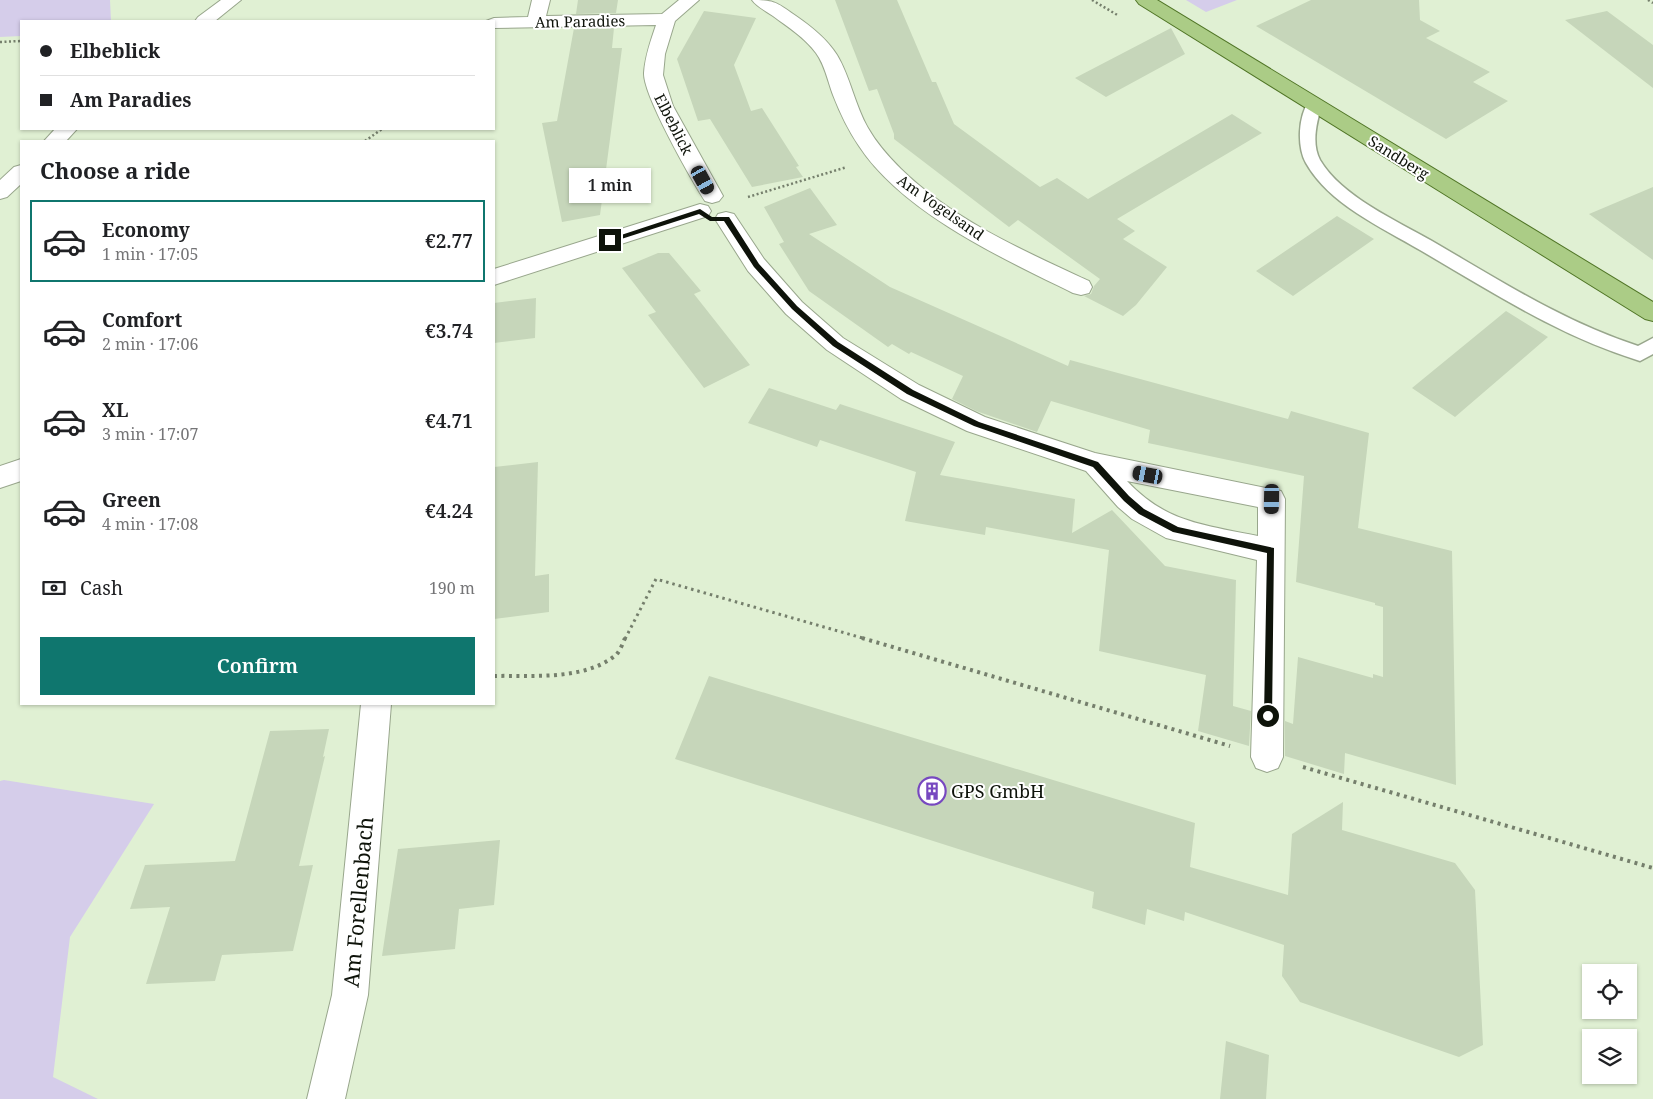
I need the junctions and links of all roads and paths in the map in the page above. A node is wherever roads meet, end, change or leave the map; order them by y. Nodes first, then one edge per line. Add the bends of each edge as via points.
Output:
1 (232, 0) edge
2 (541, 0) edge
3 (690, 0) edge
4 (761, 0) edge
5 (1144, 0) edge
6 (1648, 0) edge
7 (1653, 3) edge
8 (205, 20) edge
9 (666, 20) junction
10 (536, 22) junction
11 (495, 23) edge
12 (20, 41) edge
13 (0, 42) edge
14 (1314, 104) junction
15 (66, 130) edge
16 (381, 130) edge
17 (55, 140) edge
18 (366, 140) edge
19 (878, 158) junction
20 (20, 173) edge
21 (0, 192) edge
22 (721, 205) junction
23 (495, 277) edge
24 (1082, 287) dead end
25 (1653, 313) edge
26 (1653, 345) edge
27 (1095, 464) junction
28 (20, 470) edge
29 (0, 478) edge
30 (1271, 551) junction
31 (495, 676) edge
32 (376, 705) edge
33 (1267, 757) junction
34 (1653, 868) edge
35 (326, 1099) edge

1 - 8 street
2 - 10 street
3 - 9 street
4 - 19 street, Am Vogelsand via 812,38 827,55 854,123
5 - 14 main road, Sandberg
6 - 7 path
9 - 10 street, Am Paradies
9 - 22 street, Elbeblick via 656,54 655,87 666,112
10 - 11 street, Am Paradies
12 - 13 path
14 - 25 main road, Sandberg
14 - 26 lane via 1307,142 1313,162 1336,189 1521,301 1593,338 1640,354
15 - 17 street
16 - 18 path
19 - 22 path
19 - 24 street, Am Vogelsand via 915,192 969,228
20 - 21 street
22 - 23 street
22 - 27 street, Elbeblick via 756,265 781,294 835,344 868,367 918,397 976,424
27 - 30 street, Elbeblick via 1127,499 1159,522 1176,530
27 - 30 street, Elbeblick via 1272,499
28 - 29 street
30 - 33 street, Elbeblick
31 - 33 path via 572,673 596,666 617,654 656,579
32 - 35 street, Am Forellenbach via 350,995
33 - 34 path

